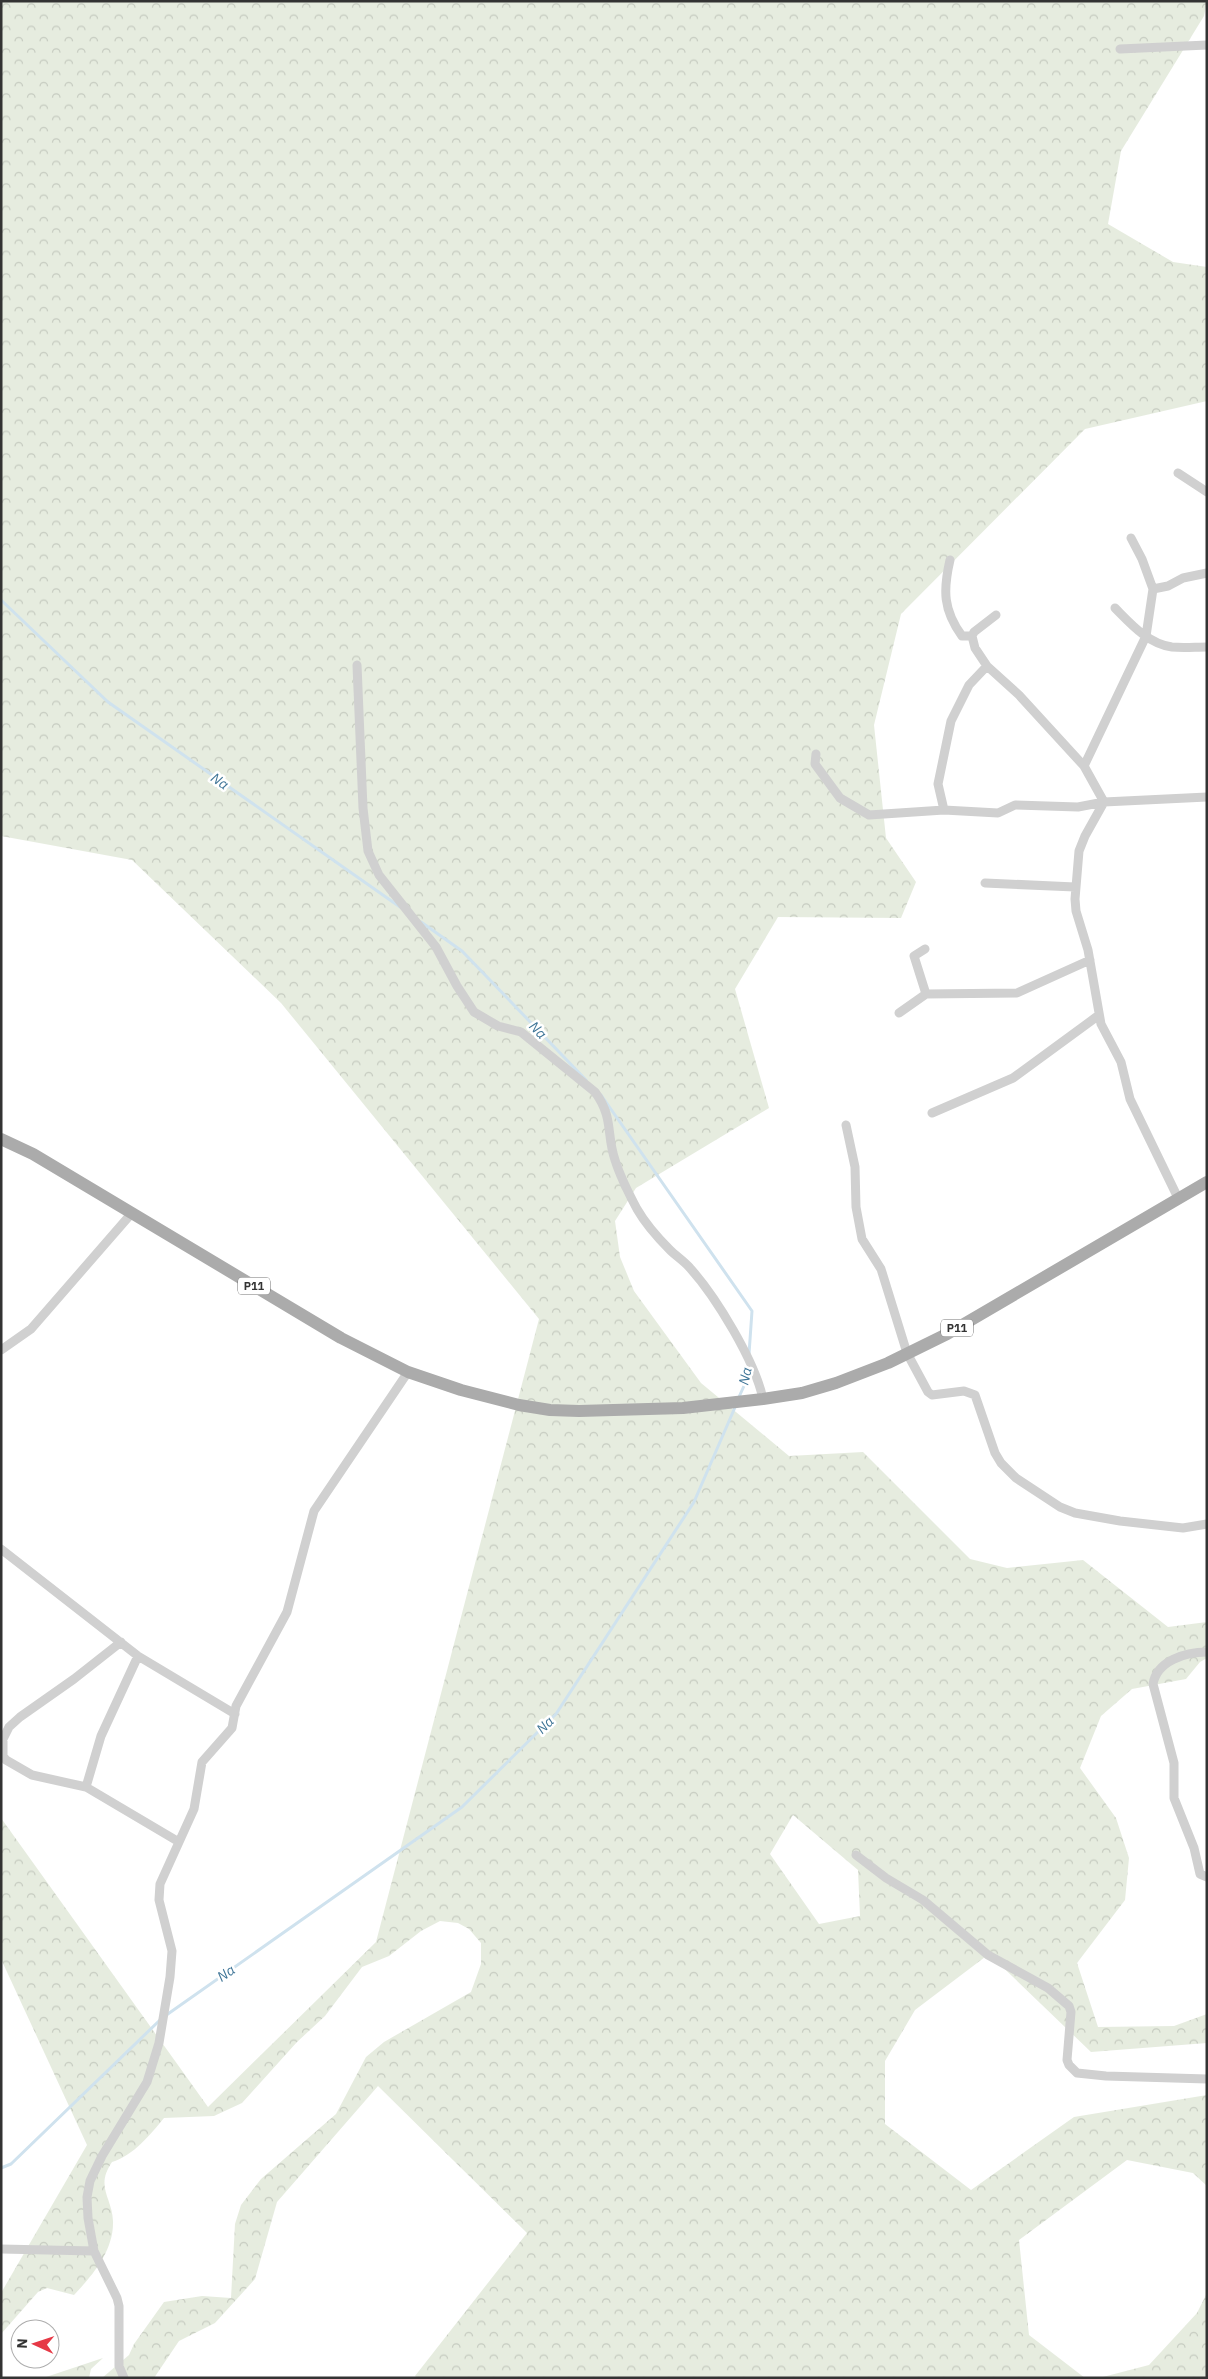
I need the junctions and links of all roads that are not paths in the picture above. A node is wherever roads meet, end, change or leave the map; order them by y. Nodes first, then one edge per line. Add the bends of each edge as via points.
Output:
1 (1207, 45) edge
2 (1120, 49) dead end
3 (1178, 473) dead end
4 (1207, 492) edge
5 (1131, 538) dead end
6 (950, 560) dead end
7 (1207, 573) edge
8 (1153, 589) junction
9 (1114, 608) dead end
10 (996, 615) dead end
11 (972, 636) junction
12 (1146, 636) junction
13 (1207, 647) edge
14 (357, 665) dead end
15 (987, 666) junction
16 (816, 754) dead end
17 (1084, 766) junction
18 (1207, 797) edge
19 (1104, 802) junction
20 (944, 810) junction
21 (985, 883) dead end
22 (1075, 887) junction
23 (925, 949) dead end
24 (1090, 960) junction
25 (926, 994) junction
26 (899, 1012) dead end
27 (1099, 1016) junction
28 (932, 1113) dead end
29 (846, 1125) dead end
30 (1, 1139) edge
31 (1207, 1182) edge
32 (1178, 1198) junction
33 (131, 1214) junction
34 (1, 1350) edge
35 (907, 1354) junction
36 (408, 1372) junction
37 (763, 1399) junction
38 (1207, 1524) edge
39 (1, 1549) edge
40 (120, 1642) junction
41 (1207, 1652) edge
42 (138, 1656) junction
43 (235, 1714) junction
44 (86, 1787) junction
45 (179, 1842) junction
46 (856, 1856) dead end
47 (1207, 1877) edge
48 (1207, 2078) edge
49 (1, 2250) edge
50 (94, 2251) junction
51 (124, 2378) edge

1 - 2 street
3 - 4 street
5 - 8 street
6 - 11 street via 944,586 951,621 962,636
7 - 8 street
8 - 12 street
9 - 12 street
10 - 11 street
11 - 15 street via 975,648
12 - 13 street via 1170,646
12 - 17 street
14 - 37 street via 363,808 368,851 379,875 436,947 474,1012 498,1026 521,1032 595,1092 609,1119 615,1160 636,1208 708,1291 746,1353 759,1379
15 - 17 street
15 - 20 street via 969,685 951,721 938,784
16 - 20 street via 815,764 840,798 869,815
17 - 19 street
18 - 19 street
19 - 20 street via 1078,807 1015,805 998,813
19 - 22 street via 1081,844
21 - 22 street
22 - 24 street via 1076,911
23 - 25 street via 914,956
24 - 25 street via 1016,994
24 - 27 street
25 - 26 street
27 - 28 street via 1013,1078
27 - 32 street via 1121,1062 1130,1099
29 - 35 street via 855,1167 856,1208 862,1239 881,1269
30 - 33 main road, P11 via 33,1154
31 - 32 main road, P11
32 - 35 main road, P11
33 - 34 street via 31,1329
33 - 36 main road, P11 via 341,1338
35 - 37 main road, P11 via 836,1383
35 - 38 street via 932,1395 964,1391 975,1395 1001,1463 1016,1478 1060,1507 1120,1521 1184,1528
36 - 37 main road, P11 via 461,1390 550,1410 674,1409
36 - 43 street via 314,1512 287,1612 239,1700
39 - 40 street
40 - 42 street
40 - 44 street via 20,1717 9,1727 3,1739 6,1760 42,1778
41 - 47 street via 1164,1664 1154,1675 1152,1684 1174,1763 1174,1798 1194,1848 1200,1874
42 - 43 street
42 - 44 street via 101,1736
43 - 45 street via 232,1728 202,1762 194,1810
44 - 45 street
45 - 50 street via 160,1884 159,1900 172,1951 158,2043 147,2082 90,2181 88,2218
46 - 48 street via 923,1900 988,1955 1048,1988 1069,2006 1067,2060 1077,2072 1106,2076
49 - 50 street
50 - 51 street via 117,2298 119,2366

